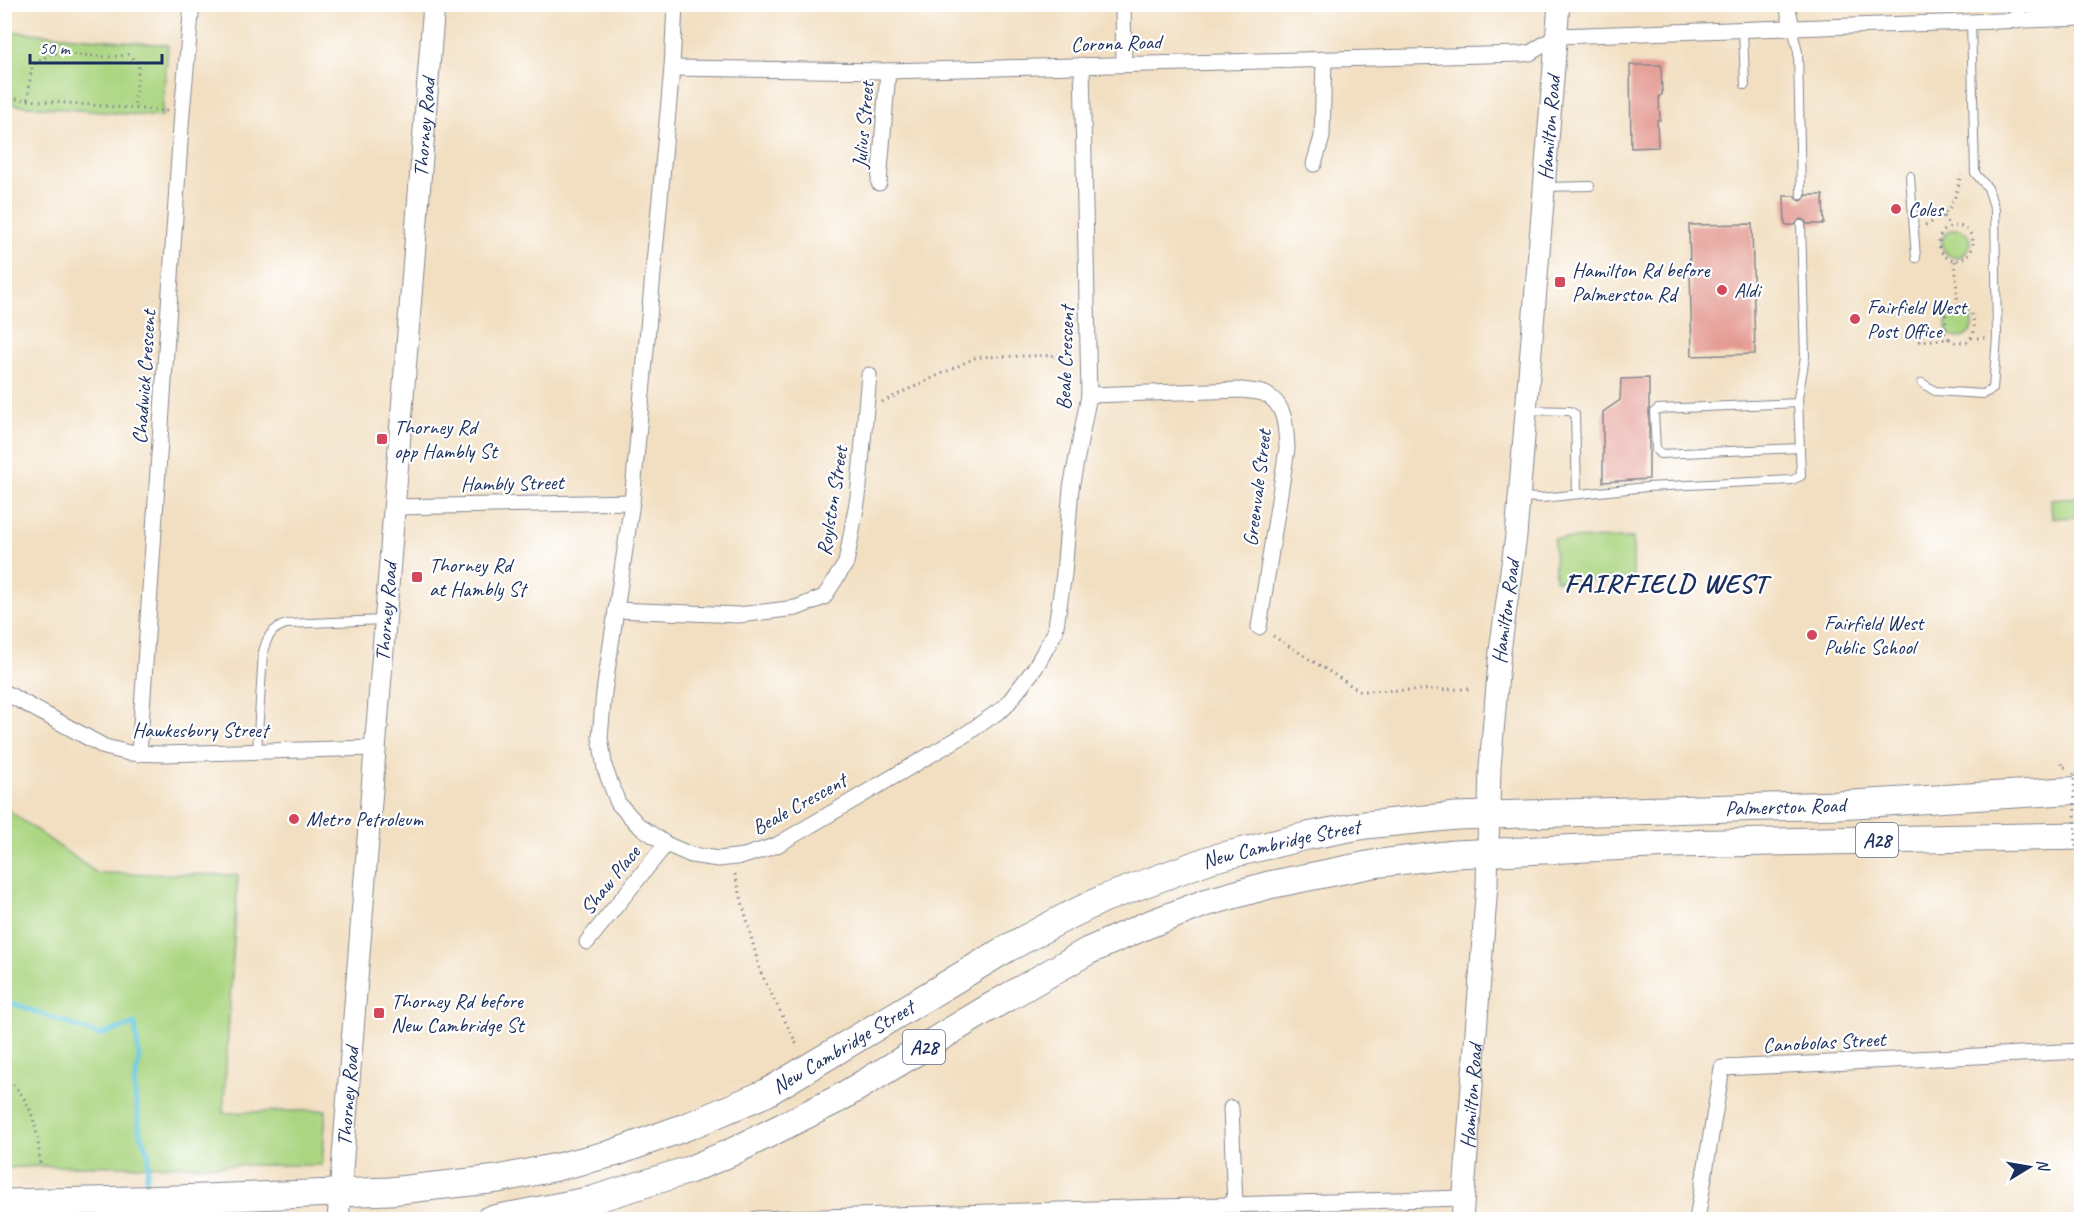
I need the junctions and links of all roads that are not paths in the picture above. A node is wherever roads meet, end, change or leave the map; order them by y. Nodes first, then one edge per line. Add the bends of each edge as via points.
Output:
1 (192, 4) edge
2 (434, 4) edge
3 (675, 4) edge
4 (1123, 4) edge
5 (1559, 4) edge
6 (1787, 4) edge
7 (2019, 4) edge
8 (2082, 18) edge
9 (2018, 21) junction
10 (1971, 22) junction
11 (1792, 28) junction
12 (1743, 29) junction
13 (1557, 36) junction
14 (1324, 59) junction
15 (1124, 64) junction
16 (1082, 65) junction
17 (672, 68) junction
18 (888, 71) junction
19 (1745, 85) dead end
20 (1314, 164) dead end
21 (1910, 176) dead end
22 (879, 183) dead end
23 (1590, 186) dead end
24 (1544, 187) junction
25 (1801, 195) dead end
26 (1801, 225) dead end
27 (1916, 258) dead end
28 (869, 375) dead end
29 (1922, 383) dead end
30 (1089, 395) junction
31 (1798, 403) junction
32 (1526, 410) junction
33 (1800, 448) junction
34 (1577, 494) junction
35 (1519, 497) junction
36 (632, 502) junction
37 (394, 507) junction
38 (616, 610) junction
39 (385, 620) junction
40 (1259, 627) road end
41 (4, 692) edge
42 (374, 748) junction
43 (257, 751) junction
44 (140, 754) junction
45 (2078, 782) edge
46 (1489, 814) junction
47 (2079, 843) edge
48 (666, 844) junction
49 (1489, 852) junction
50 (587, 942) dead end
51 (2082, 1052) edge
52 (1231, 1108) dead end
53 (1463, 1198) junction
54 (4, 1203) edge
55 (1235, 1205) junction
56 (339, 1207) edge
57 (1250, 1212) edge
58 (1000, 1216) edge
59 (489, 1220) edge
60 (756, 1220) edge
61 (1462, 1220) edge
62 (1697, 1220) edge

1 - 44 street, Chadwick Crescent
2 - 37 main road, Thorney Road
3 - 17 street, Beale Crescent
4 - 15 street
5 - 13 main road, Hamilton Road
6 - 11 street
7 - 9 street
8 - 9 street
9 - 10 street
10 - 11 street
10 - 29 lane via 1975,173 1988,188 1995,210 1997,338 1993,389 1983,394 1935,391
11 - 12 street
11 - 25 lane via 1798,52
12 - 13 street
12 - 19 lane
13 - 14 street, Corona Road via 1530,53 1521,54
13 - 24 main road, Hamilton Road
14 - 15 street, Corona Road
14 - 20 street via 1322,137
15 - 16 street, Corona Road
16 - 18 street, Corona Road
16 - 30 street, Beale Crescent
17 - 18 street, Corona Road
17 - 36 street, Beale Crescent
18 - 22 street, Julius Street
21 - 27 lane
23 - 24 lane
24 - 32 main road, Hamilton Road
26 - 31 lane via 1805,357
28 - 38 street, Roylston Street via 858,497 846,563 824,597 796,608 739,615
30 - 40 street, Greenvale Street via 1241,390 1265,394 1279,406 1286,424 1287,448
30 - 48 street, Beale Crescent via 1071,488 1055,632 1035,668 1005,707 777,845 744,856 718,859 691,855
31 - 33 lane
31 - 33 lane via 1658,409 1654,412 1655,441 1660,453
32 - 34 lane via 1575,414
32 - 35 main road, Hamilton Road
33 - 34 lane via 1801,476 1792,480
34 - 35 lane
35 - 46 main road, Hamilton Road via 1500,651
36 - 37 street, Hambly Street
36 - 38 street, Beale Crescent
37 - 39 main road, Thorney Road
38 - 48 street, Beale Crescent via 600,737 605,769 618,803 638,825
39 - 42 main road, Thorney Road
39 - 43 lane via 286,624 273,629 263,651
41 - 44 street, Hawkesbury Street via 105,747
42 - 43 street, Hawkesbury Street
42 - 56 main road, Thorney Road
43 - 44 street, Hawkesbury Street
45 - 46 highway, Palmerston Road / A28 via 1838,805
46 - 49 main road, Hamilton Road
46 - 56 highway, New Cambridge Street / A28 via 1402,820 1307,836 1211,859 1062,919 766,1093 691,1125 614,1153 557,1167
47 - 49 highway, Palmerston Road / A28 via 1673,844
48 - 50 street, Shaw Place
49 - 53 main road, Hamilton Road
49 - 59 highway, New Cambridge Street / A28 via 1373,864 1269,885 1205,903 1088,951 838,1099 732,1152 689,1170 592,1200
51 - 62 street, Canobolas Street via 1722,1068
52 - 55 street
53 - 57 street
53 - 61 main road, Hamilton Road
54 - 56 highway, New Cambridge Street / A28 via 176,1199
55 - 57 street
55 - 58 street
58 - 60 street

